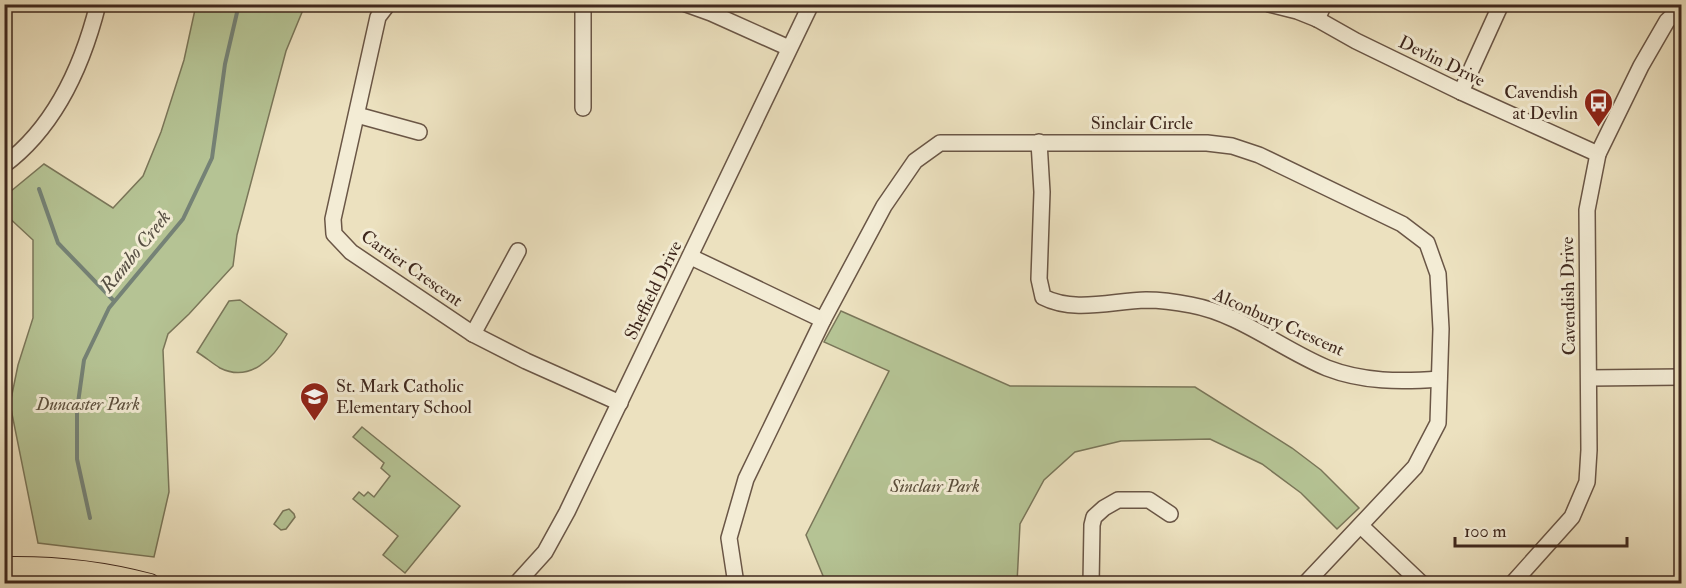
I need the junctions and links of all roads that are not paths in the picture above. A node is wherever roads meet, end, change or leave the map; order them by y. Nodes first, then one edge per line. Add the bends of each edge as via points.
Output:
1 (388, 4) edge
2 (583, 4) edge
3 (686, 4) edge
4 (811, 4) edge
5 (1269, 4) edge
6 (1324, 4) edge
7 (1501, 4) edge
8 (93, 6) edge
9 (1682, 7) edge
10 (1317, 19) junction
11 (789, 48) junction
12 (1461, 92) junction
13 (583, 108) dead end
14 (357, 115) junction
15 (419, 132) dead end
16 (1039, 142) junction
17 (1598, 154) junction
18 (4, 165) edge
19 (518, 251) dead end
20 (691, 256) junction
21 (823, 320) junction
22 (473, 334) junction
23 (1588, 378) junction
24 (1682, 378) edge
25 (1439, 379) junction
26 (620, 403) junction
27 (1170, 514) dead end
28 (1361, 526) junction
29 (4, 567) edge
30 (520, 582) edge
31 (150, 584) edge
32 (736, 584) edge
33 (1090, 584) edge
34 (1305, 584) edge
35 (1422, 584) edge
36 (1512, 584) edge

1 - 14 street, Cartier Crescent via 378,17
2 - 13 street
3 - 11 street
4 - 11 street, Sheffield Drive
5 - 10 street, Devlin Drive
6 - 10 street
7 - 12 street
8 - 18 street via 86,45 67,90 48,120
9 - 17 street, Cavendish Drive via 1667,21 1641,66
10 - 12 street, Devlin Drive
11 - 20 street, Sheffield Drive
12 - 17 street, Devlin Drive
14 - 15 street
14 - 22 street, Cartier Crescent via 333,219 334,234 351,252
16 - 21 street, Sinclair Circle via 940,143 915,161 884,206
16 - 25 street, Sinclair Circle via 1232,146 1259,155 1402,224 1427,243 1438,274
16 - 25 street, Alconbury Crescent via 1039,279 1043,297 1056,304 1147,300 1193,305 1223,314 1327,368 1366,379
17 - 23 street, Cavendish Drive via 1587,210
19 - 22 street
20 - 21 street
20 - 26 street, Sheffield Drive
21 - 32 street, Sinclair Circle via 746,479 729,538
22 - 26 street, Cartier Crescent
23 - 24 street
23 - 36 street, Cavendish Drive via 1587,482 1572,517
25 - 28 street, Sinclair Circle via 1438,423 1425,450 1415,467
26 - 30 street, Sheffield Drive via 545,552
27 - 33 street via 1149,500 1118,500 1104,508 1092,525
28 - 34 street, Sinclair Circle
28 - 35 street
29 - 31 main road via 86,570

